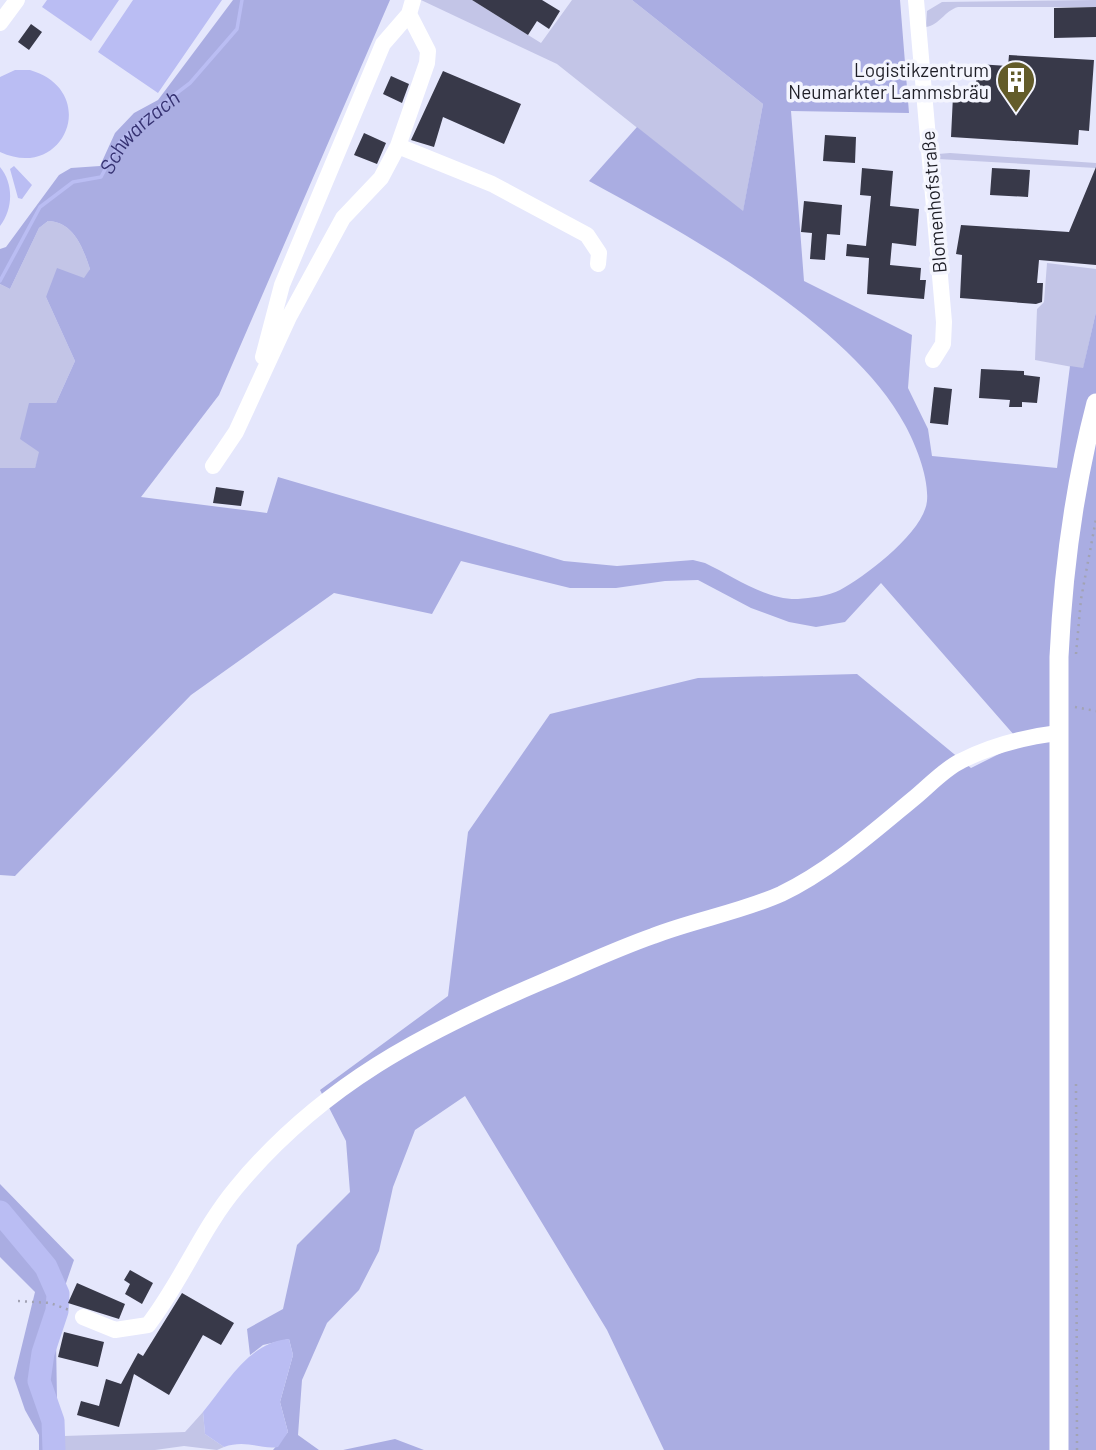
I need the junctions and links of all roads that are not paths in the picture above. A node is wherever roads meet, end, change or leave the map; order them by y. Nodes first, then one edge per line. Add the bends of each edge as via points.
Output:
1 (17, 0) edge
2 (916, 0) edge
3 (411, 7) edge
4 (0, 23) edge
5 (398, 146) junction
6 (598, 264) dead end
7 (933, 360) dead end
8 (254, 391) junction
9 (1096, 403) edge
10 (213, 466) dead end
11 (1058, 733) junction
12 (76, 1313) road end
13 (1059, 1450) edge

1 - 4 street
2 - 7 street, Blomenhofstraße via 944,322 943,344
3 - 5 street via 428,51
3 - 8 street via 383,44 282,285
5 - 6 street via 492,184 587,235 599,253
5 - 8 street via 381,178 343,218
8 - 10 street via 236,432
9 - 11 main road via 1067,541
11 - 12 street via 1025,738 959,761 875,830 780,894 652,936 472,1012 394,1052 309,1115 236,1187 208,1224 148,1325 115,1330
11 - 13 main road

